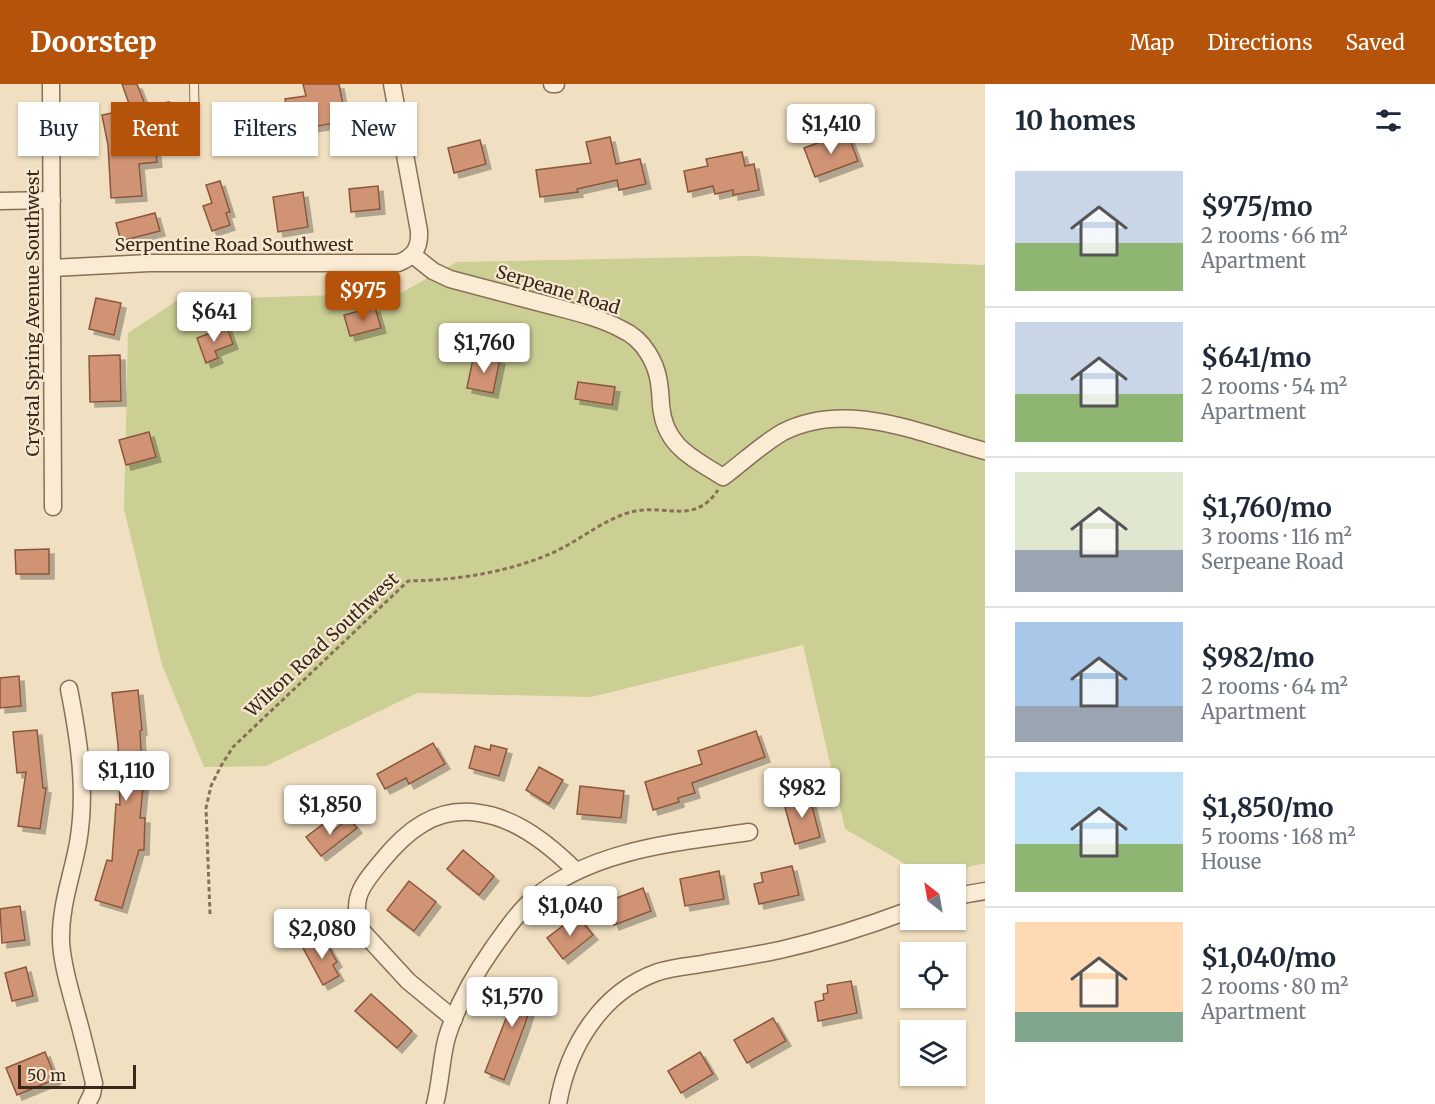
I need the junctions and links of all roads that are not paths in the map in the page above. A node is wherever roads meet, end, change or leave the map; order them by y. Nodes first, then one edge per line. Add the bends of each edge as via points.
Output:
1 (51, 84) edge
2 (194, 84) edge
3 (392, 84) edge
4 (194, 102) edge
5 (52, 200) junction
6 (0, 201) edge
7 (413, 255) junction
8 (52, 268) junction
9 (985, 451) edge
10 (53, 507) dead end
11 (69, 689) dead end
12 (749, 832) dead end
13 (576, 871) junction
14 (985, 891) edge
15 (966, 894) edge
16 (900, 914) edge
17 (454, 1019) junction
18 (87, 1104) edge
19 (435, 1104) edge
20 (558, 1104) edge

1 - 5 street, Crystal Spring Avenue Southwest
2 - 4 lane
3 - 7 street via 419,231 420,240
5 - 6 street
5 - 8 street, Crystal Spring Avenue Southwest
7 - 8 street, Serpentine Road Southwest via 398,263 148,263
7 - 9 street, Serpeane Road via 450,279 567,310 624,330 643,346 656,368 662,417 674,442 684,453 723,477 780,434 818,419 876,422
8 - 10 street, Crystal Spring Avenue Southwest
11 - 18 street via 82,774 82,809 64,901 61,944 94,1083
12 - 13 street via 646,849
13 - 17 street via 532,900 506,929 474,978
13 - 17 street via 540,839 478,812 440,816 418,825 399,839 364,881 356,908 362,931 408,981
14 - 15 street
16 - 20 street via 834,937 670,969 637,981 605,1006 589,1025 568,1065
17 - 19 street

